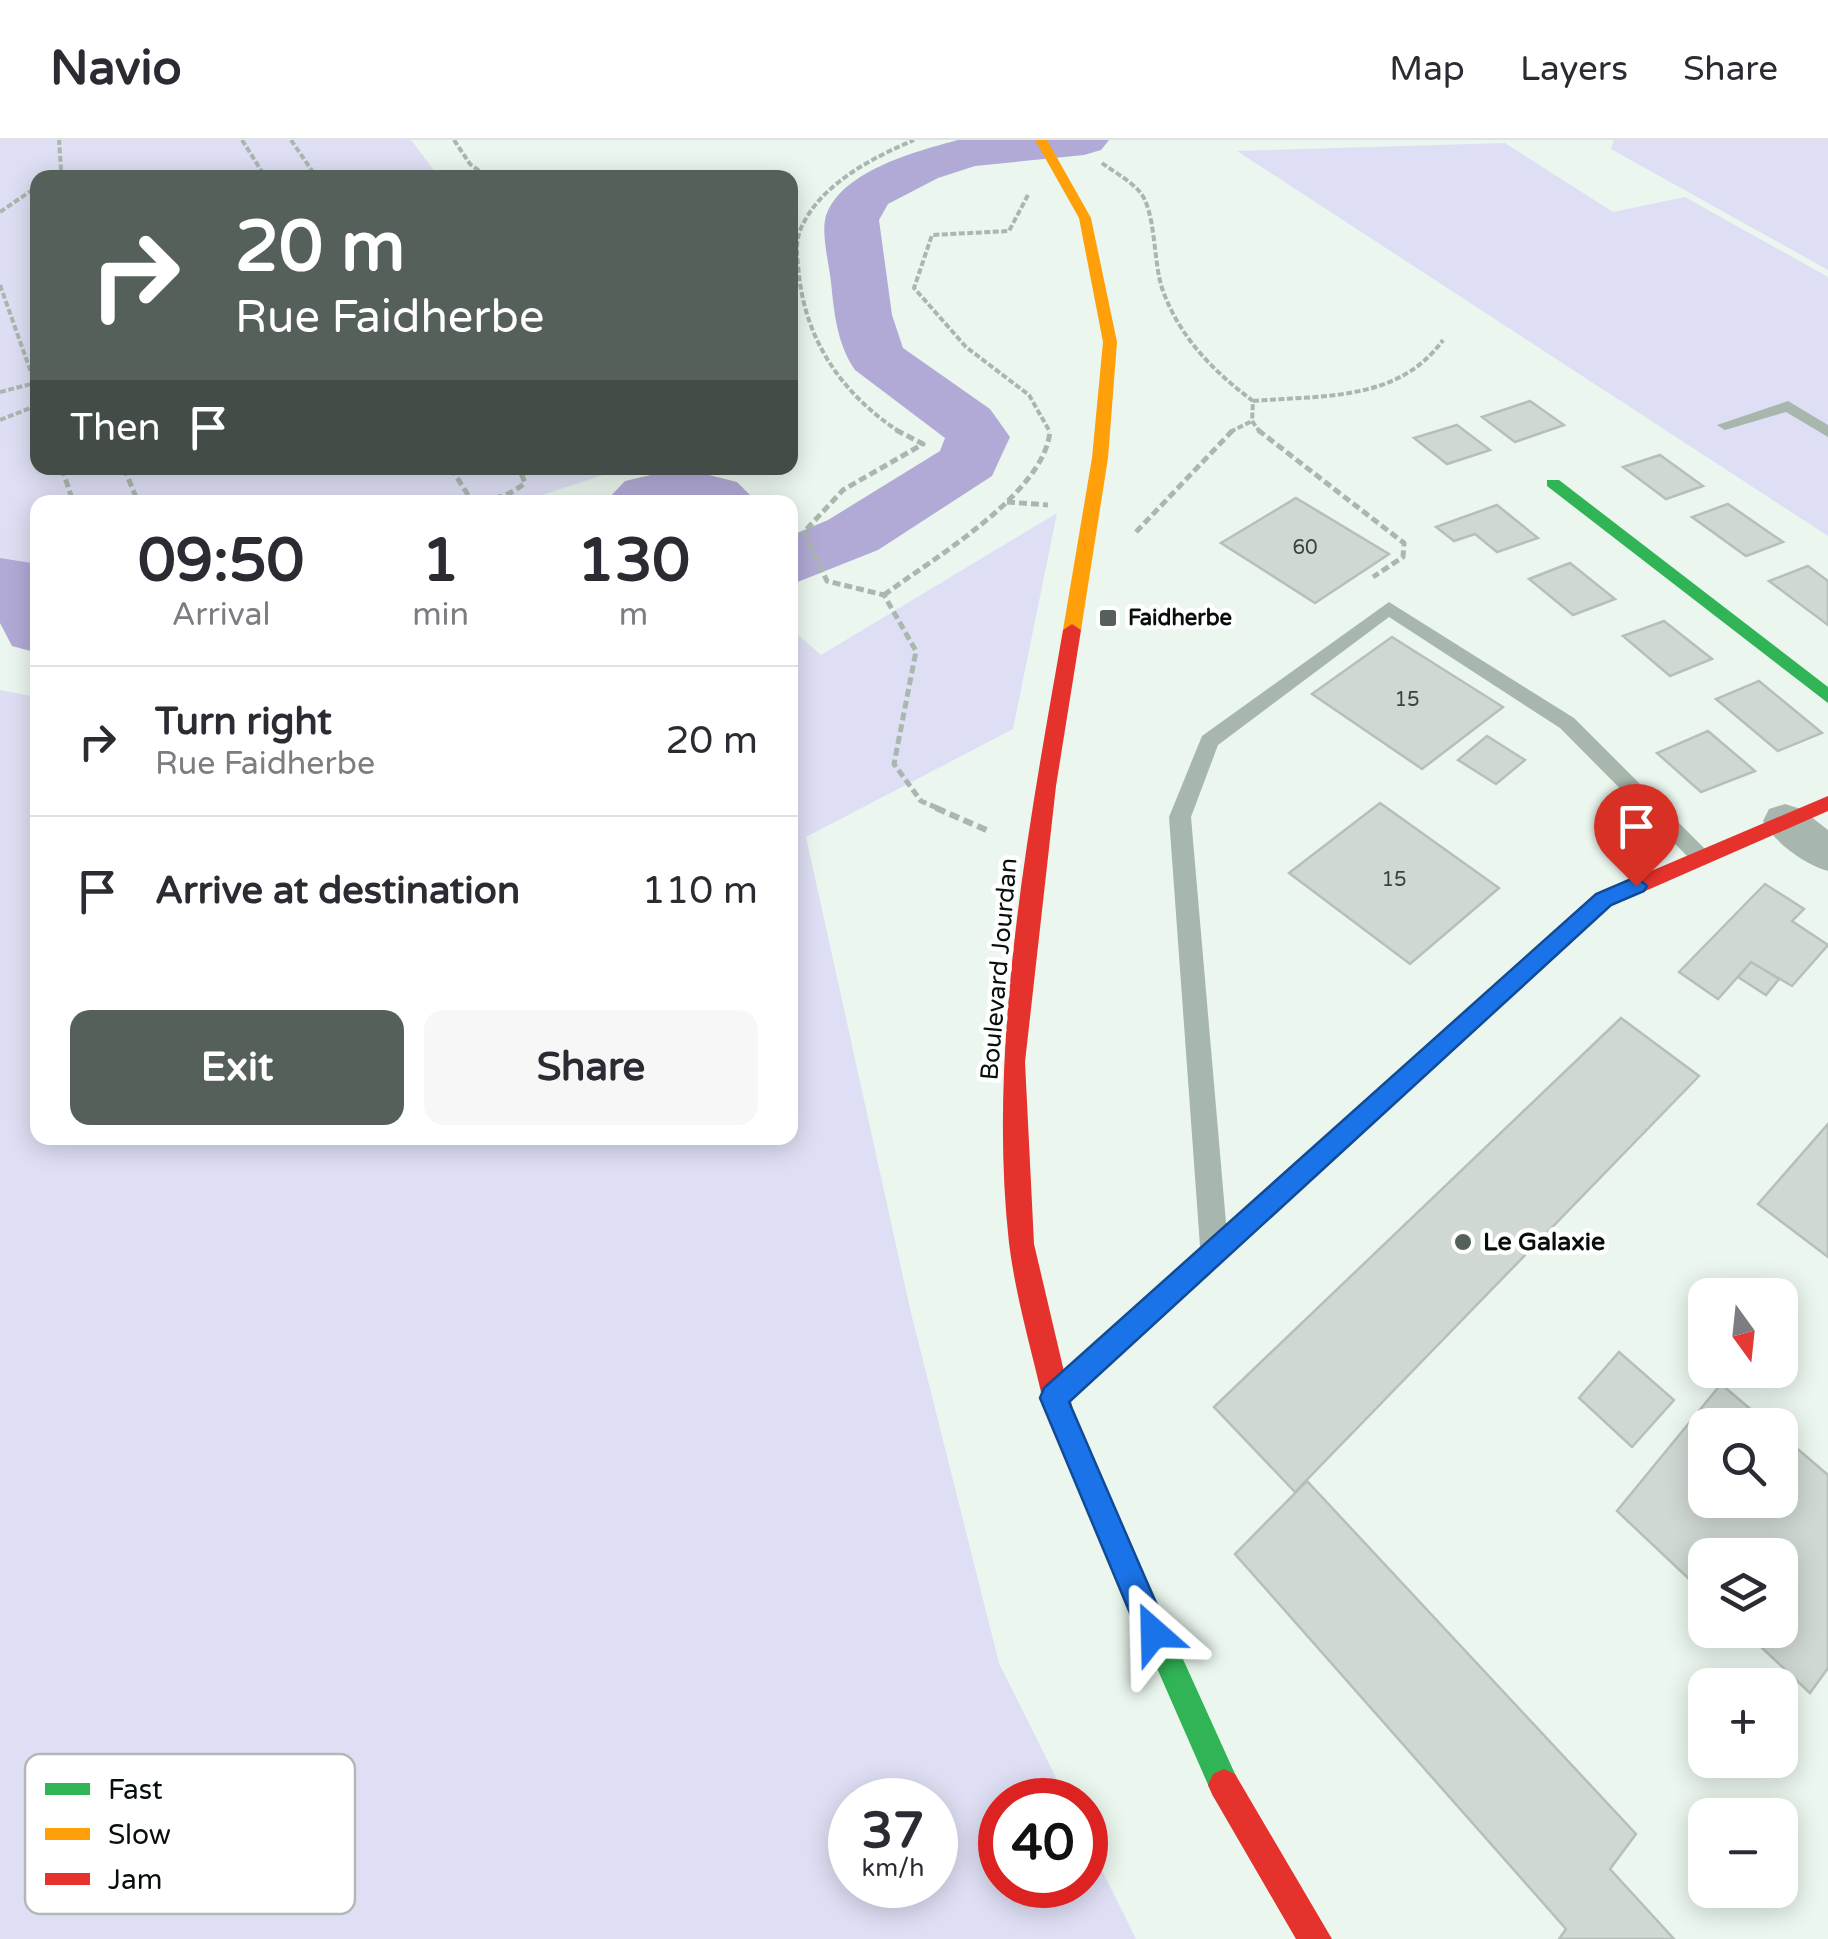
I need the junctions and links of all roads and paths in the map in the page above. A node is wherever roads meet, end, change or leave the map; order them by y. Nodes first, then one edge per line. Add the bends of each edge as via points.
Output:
1 (59, 140) edge
2 (242, 140) edge
3 (292, 140) edge
4 (454, 140) edge
5 (914, 140) edge
6 (1046, 147) edge
7 (1088, 158) dead end
8 (61, 170) edge
9 (261, 170) edge
10 (313, 170) edge
11 (479, 170) edge
12 (1068, 178) junction
13 (30, 191) edge
14 (0, 212) edge
15 (0, 286) edge
16 (1443, 340) dead end
17 (30, 369) edge
18 (30, 384) edge
19 (0, 392) edge
20 (1253, 401) junction
21 (30, 408) edge
22 (0, 420) edge
23 (1252, 421) junction
24 (1725, 425) dead end
25 (1828, 432) edge
26 (521, 475) edge
27 (1552, 482) dead end
28 (510, 495) edge
29 (1132, 516) dead end
30 (884, 596) junction
31 (1388, 608) junction
32 (1828, 697) edge
33 (1828, 803) edge
34 (1785, 822) junction
35 (1038, 852) junction
36 (1828, 854) edge
37 (1702, 857) junction
38 (1214, 1256) junction
39 (1053, 1398) junction
40 (1315, 1939) edge

1 - 8 path
2 - 9 path
3 - 10 path
4 - 11 path
5 - 30 path via 881,153 825,196 798,234 799,300 824,360 889,429 923,444 843,490 804,532 827,581
6 - 12 street, Boulevard Jourdan
7 - 20 path via 1141,192 1162,290 1211,368
12 - 30 path via 1034,182 1010,231 932,235 914,288 966,347 1029,395 1050,428 1049,444 1018,494
12 - 35 street, Boulevard Jourdan via 1085,218 1110,342 1100,458
13 - 14 path
15 - 17 path
16 - 20 path via 1418,374 1391,385
18 - 19 path
20 - 23 path
21 - 22 path
23 - 29 path via 1224,432 1169,502 1132,535
23 - 31 path via 1404,543 1403,556 1367,580
24 - 25 lane via 1788,406
26 - 28 path via 524,484
27 - 32 street
30 - 35 path via 916,651 894,764 921,801
31 - 37 lane via 1567,723
31 - 38 lane via 1209,741 1180,818
33 - 34 street
34 - 36 street
34 - 37 street
35 - 39 street, Boulevard Jourdan via 1014,1062 1022,1244
37 - 38 street via 1604,900
38 - 39 street
39 - 40 street, Boulevard Jourdan via 1228,1793

